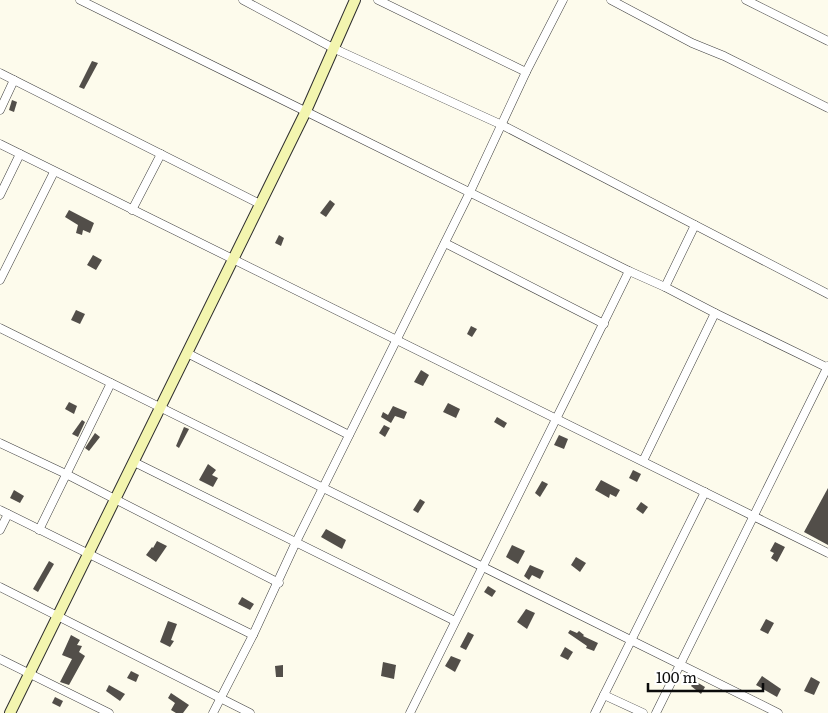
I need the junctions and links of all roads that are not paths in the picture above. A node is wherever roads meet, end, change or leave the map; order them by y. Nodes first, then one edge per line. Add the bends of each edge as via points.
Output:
1 (80, 0) edge
2 (243, 0) edge
3 (355, 0) edge
4 (378, 0) edge
5 (563, 0) edge
6 (611, 0) edge
7 (746, 0) edge
8 (828, 40) edge
9 (335, 49) junction
10 (526, 72) junction
11 (0, 73) edge
12 (14, 80) junction
13 (828, 108) edge
14 (0, 110) edge
15 (306, 111) junction
16 (502, 125) junction
17 (0, 144) edge
18 (20, 154) junction
19 (161, 154) junction
20 (54, 172) junction
21 (470, 192) junction
22 (0, 195) edge
23 (260, 204) junction
24 (132, 210) junction
25 (695, 225) junction
26 (445, 243) junction
27 (233, 259) junction
28 (629, 272) junction
29 (0, 280) edge
30 (666, 288) junction
31 (828, 294) edge
32 (715, 313) junction
33 (604, 324) junction
34 (0, 328) edge
35 (396, 340) junction
36 (187, 353) junction
37 (828, 367) edge
38 (111, 383) junction
39 (160, 407) junction
40 (558, 419) junction
41 (349, 435) junction
42 (0, 443) edge
43 (643, 461) junction
44 (134, 462) junction
45 (66, 474) junction
46 (323, 488) junction
47 (704, 492) junction
48 (115, 499) junction
49 (0, 510) edge
50 (8, 514) junction
51 (754, 516) junction
52 (0, 530) edge
53 (39, 530) junction
54 (296, 542) junction
55 (828, 553) edge
56 (88, 554) junction
57 (482, 566) junction
58 (279, 583) junction
59 (0, 587) edge
60 (57, 616) junction
61 (455, 621) junction
62 (254, 635) junction
63 (631, 639) junction
64 (0, 658) edge
65 (680, 664) junction
66 (29, 673) junction
67 (604, 695) junction
68 (220, 699) junction
69 (10, 713) edge
70 (109, 713) edge
71 (213, 713) edge
72 (250, 713) edge
73 (410, 713) edge
74 (595, 713) edge
75 (644, 713) edge
76 (656, 713) edge
77 (778, 713) edge

1 - 15 street
2 - 9 street
3 - 9 street
4 - 10 street
5 - 10 street
6 - 13 street
7 - 8 street
9 - 15 street
9 - 16 street
10 - 16 street
11 - 12 street
12 - 14 street
12 - 19 street
15 - 21 street
15 - 23 street
16 - 21 street
16 - 25 street
17 - 18 street
18 - 20 street
18 - 22 street
19 - 23 street
19 - 24 street
20 - 24 street
20 - 29 street
21 - 26 street
21 - 28 street
23 - 27 street
24 - 27 street
25 - 30 street
25 - 31 street
26 - 33 street
26 - 35 street
27 - 35 street
27 - 36 street
28 - 30 street
28 - 33 street
30 - 32 street
32 - 37 street
32 - 43 street
33 - 40 street
34 - 38 street
35 - 40 street
35 - 41 street
36 - 39 street
36 - 41 street
37 - 51 street
38 - 39 street
38 - 45 street
39 - 44 street
39 - 46 street
40 - 43 street
40 - 57 street
41 - 46 street
42 - 45 street
43 - 47 street
44 - 48 street
44 - 54 street
45 - 48 street
45 - 53 street
46 - 54 street
46 - 57 street
47 - 51 street
47 - 63 street
48 - 56 street
48 - 58 street
49 - 50 street
50 - 52 street
50 - 53 street
51 - 55 street
51 - 65 street
53 - 56 street
54 - 58 street
54 - 61 street
56 - 60 street
56 - 62 street
57 - 61 street
57 - 63 street
58 - 62 street
59 - 60 street
60 - 66 street
60 - 68 street
61 - 73 street
62 - 68 street
63 - 65 street
63 - 67 street
64 - 66 street
65 - 76 street
65 - 77 street
66 - 69 street
66 - 70 street
67 - 74 street
67 - 75 street
68 - 71 street
68 - 72 street

